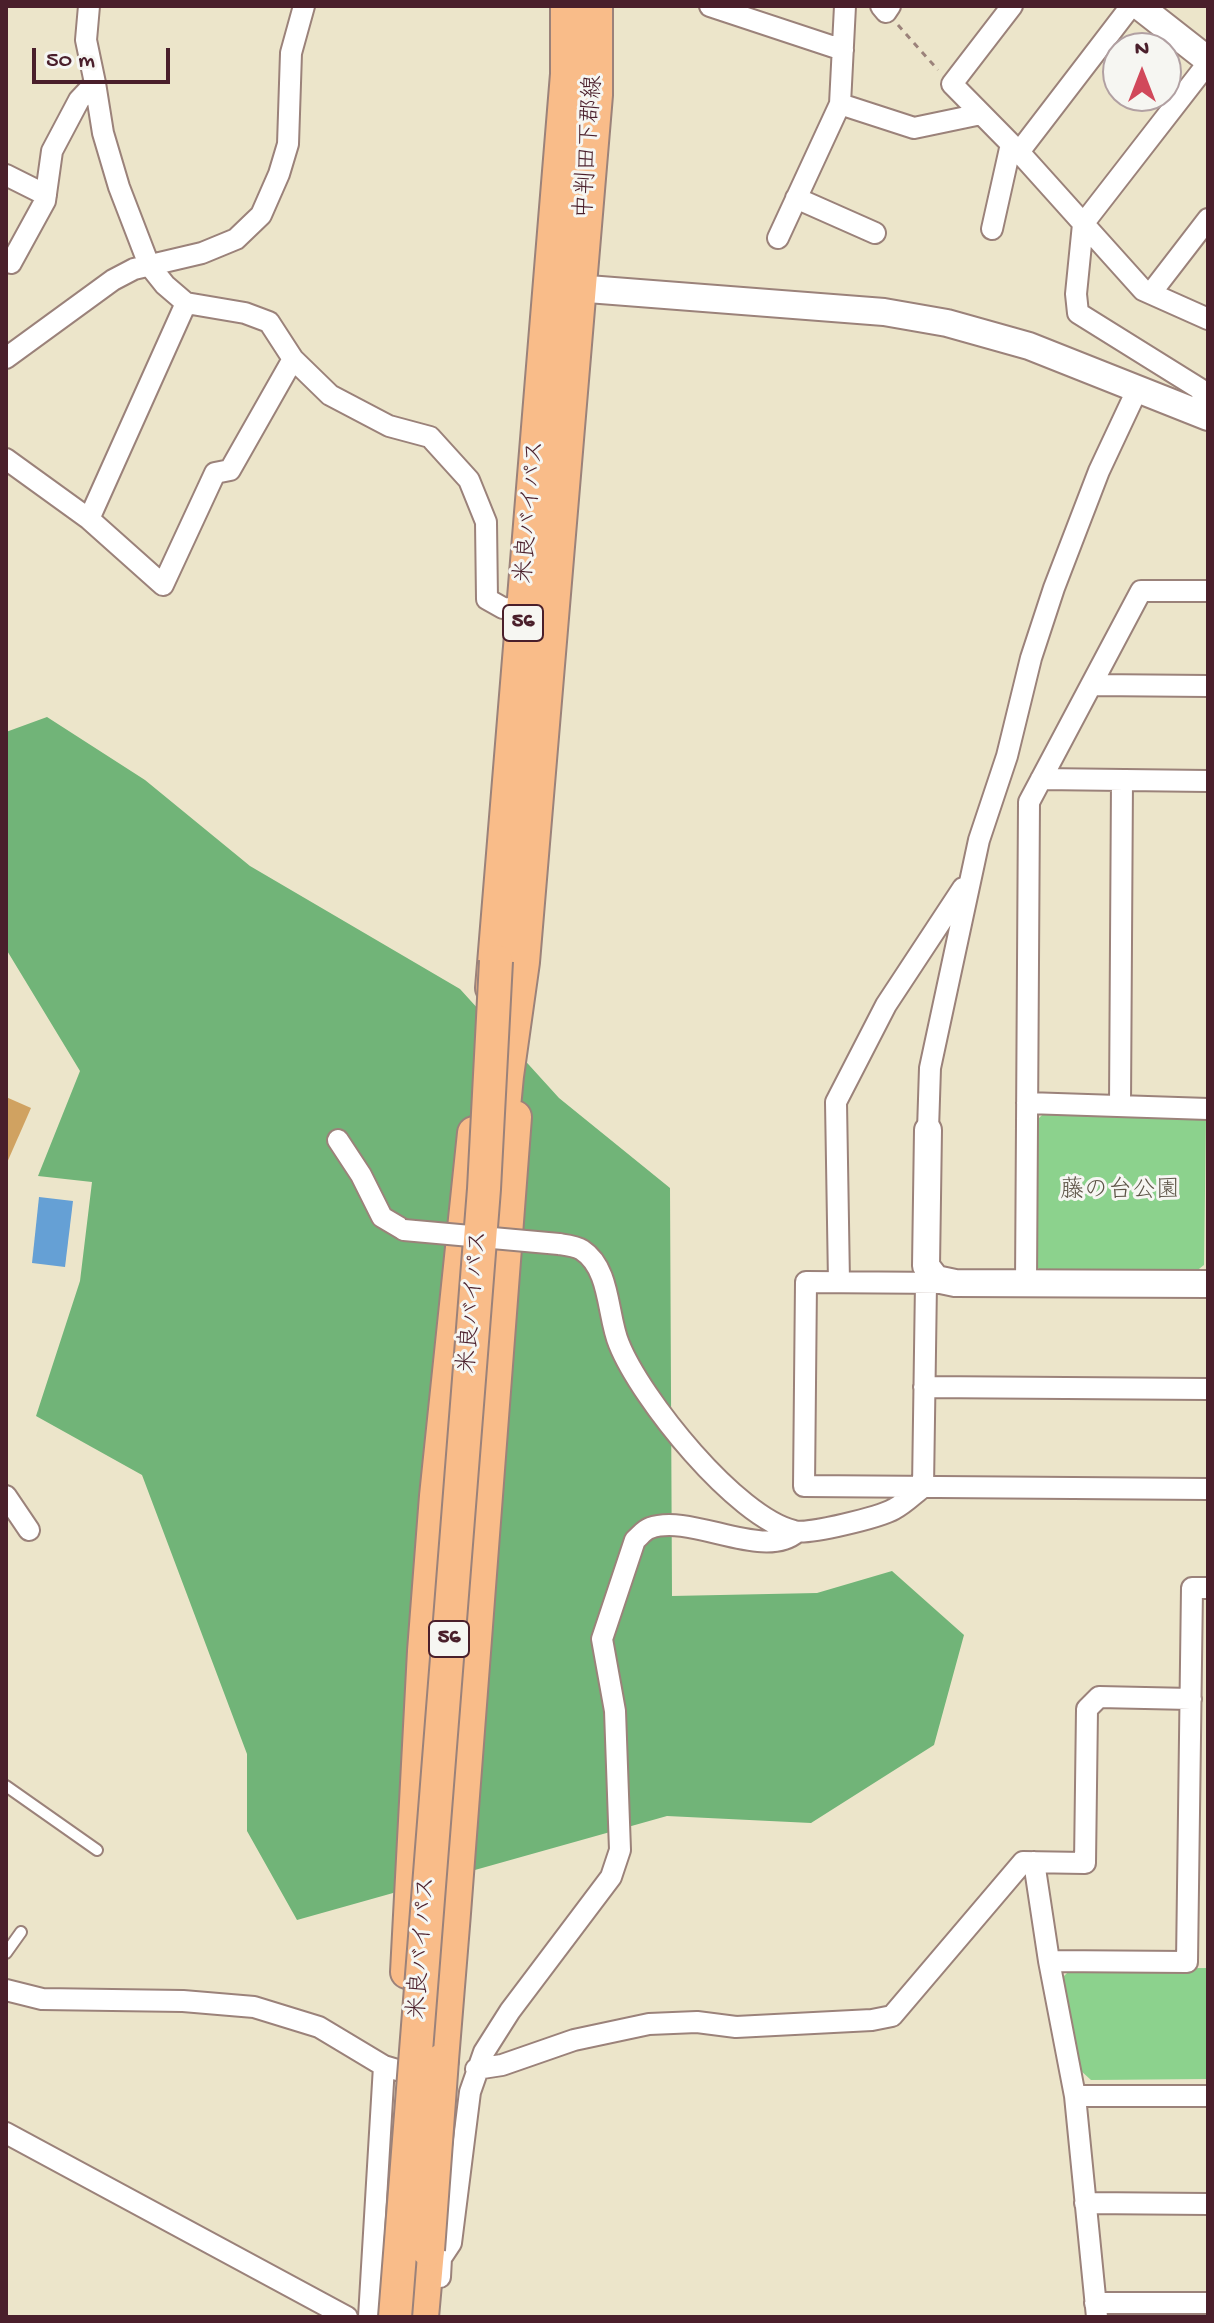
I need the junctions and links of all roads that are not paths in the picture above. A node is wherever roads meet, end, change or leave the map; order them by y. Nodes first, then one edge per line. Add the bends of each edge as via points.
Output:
1 (89, 6) edge
2 (304, 6) edge
3 (567, 6) edge
4 (596, 6) edge
5 (710, 6) edge
6 (845, 6) edge
7 (1012, 6) edge
8 (1131, 6) edge
9 (1139, 6) edge
10 (754, 13) edge
11 (843, 50) junction
12 (1208, 62) edge
13 (95, 83) junction
14 (840, 104) junction
15 (981, 114) junction
16 (1015, 148) junction
17 (6, 175) edge
18 (46, 195) junction
19 (796, 198) junction
20 (1208, 219) edge
21 (1083, 224) junction
22 (992, 229) dead end
23 (875, 233) dead end
24 (778, 238) dead end
25 (6, 260) edge
26 (149, 265) junction
27 (565, 287) junction
28 (1151, 293) junction
29 (186, 303) junction
30 (1208, 319) edge
31 (6, 358) edge
32 (293, 359) junction
33 (1137, 390) junction
34 (1204, 415) edge
35 (6, 459) edge
36 (89, 519) junction
37 (1208, 591) edge
38 (539, 608) junction
39 (1092, 685) junction
40 (1208, 686) edge
41 (1041, 779) junction
42 (1122, 780) junction
43 (1208, 781) edge
44 (970, 878) junction
45 (510, 961) junction
46 (1027, 1103) junction
47 (1120, 1105) junction
48 (1208, 1109) edge
49 (928, 1130) joint
50 (338, 1140) dead end
51 (839, 1282) junction
52 (926, 1283) junction
53 (955, 1283) junction
54 (1026, 1283) junction
55 (1208, 1284) edge
56 (924, 1387) junction
57 (1208, 1389) edge
58 (923, 1487) junction
59 (1208, 1489) edge
60 (6, 1496) edge
61 (29, 1530) dead end
62 (797, 1532) junction
63 (1208, 1588) edge
64 (1191, 1699) junction
65 (6, 1786) edge
66 (97, 1850) dead end
67 (1034, 1862) junction
68 (21, 1932) dead end
69 (6, 1953) edge
70 (1049, 1961) junction
71 (6, 1990) edge
72 (394, 2055) junction
73 (476, 2069) junction
74 (470, 2092) junction
75 (1075, 2096) junction
76 (1208, 2096) edge
77 (6, 2133) edge
78 (1085, 2203) junction
79 (1208, 2204) edge
80 (1208, 2303) edge
81 (1096, 2310) edge
82 (347, 2317) edge
83 (369, 2317) edge
84 (384, 2317) edge
85 (395, 2317) edge
86 (407, 2317) edge
87 (422, 2317) edge
88 (436, 2317) edge

1 - 13 street via 86,40
2 - 26 street via 291,53 288,144 261,215 236,239
3 - 27 main road, 中判田下郡線 / 56
4 - 27 main road, 中判田下郡線 / 56 via 596,95
5 - 10 street
6 - 11 street
7 - 15 street via 952,84
8 - 16 street
9 - 12 street
10 - 11 street
11 - 14 street
12 - 21 street
13 - 18 street via 79,100 52,151
13 - 26 street via 119,187
14 - 15 street via 914,128
14 - 19 street
15 - 16 street
16 - 21 street
16 - 22 street
17 - 18 street
18 - 25 street via 11,263
19 - 23 street
19 - 24 street
20 - 28 street
21 - 28 street
21 - 34 street via 1078,313 1200,389
26 - 29 street
26 - 31 street via 113,280
27 - 33 street via 884,312 947,323 1029,346
27 - 38 main road, 米良バイパス / 56
28 - 30 street
29 - 32 street via 269,322
29 - 36 street
32 - 36 street via 230,470 215,473 163,585
32 - 38 street via 330,395 389,426 430,437 446,453 469,480 486,522 487,599 503,608
33 - 34 street
33 - 44 street via 1099,471 1045,616
35 - 36 street
37 - 39 street via 1141,591
38 - 45 main road, 米良バイパス / 56
39 - 40 street
39 - 41 street
41 - 42 street
41 - 46 street via 1029,802
42 - 43 street
42 - 47 street
44 - 49 street via 930,1068
44 - 51 street via 886,1005 836,1102
45 - 72 main road via 483,1050 461,1244 436,1496
45 - 85 main road, 米良バイパス / 56, bridge via 484,1189
45 - 86 main road, 米良バイパス / 56 via 507,1076
45 - 87 main road, bridge via 516,1108
46 - 47 street
46 - 54 street
47 - 48 street
49 - 53 street via 926,1266 936,1279
50 - 62 street, bridge via 382,1217 404,1230 581,1249 597,1264 618,1343 641,1389 745,1505
51 - 52 street
51 - 58 street via 806,1282 804,1486
52 - 53 street
52 - 56 street
53 - 54 street
54 - 55 street
56 - 57 street
56 - 58 street
58 - 59 street
58 - 62 street via 894,1509
60 - 61 street
62 - 73 street via 789,1539 760,1541 671,1524 647,1528 635,1540 602,1639 615,1711 620,1850 611,1877 510,2011
63 - 64 street via 1192,1588
64 - 67 street via 1099,1697 1087,1709 1085,1863
64 - 70 street via 1187,1962
65 - 66 lane
67 - 70 street
67 - 73 street via 1023,1862 892,2016 736,2027 649,2024
68 - 69 lane
70 - 75 street
71 - 72 street via 42,1999 254,2007
72 - 74 street
72 - 83 street
72 - 84 main road
73 - 74 street
74 - 88 street
75 - 76 street
75 - 78 street
77 - 82 street
78 - 79 street
78 - 81 street
80 - 81 street

